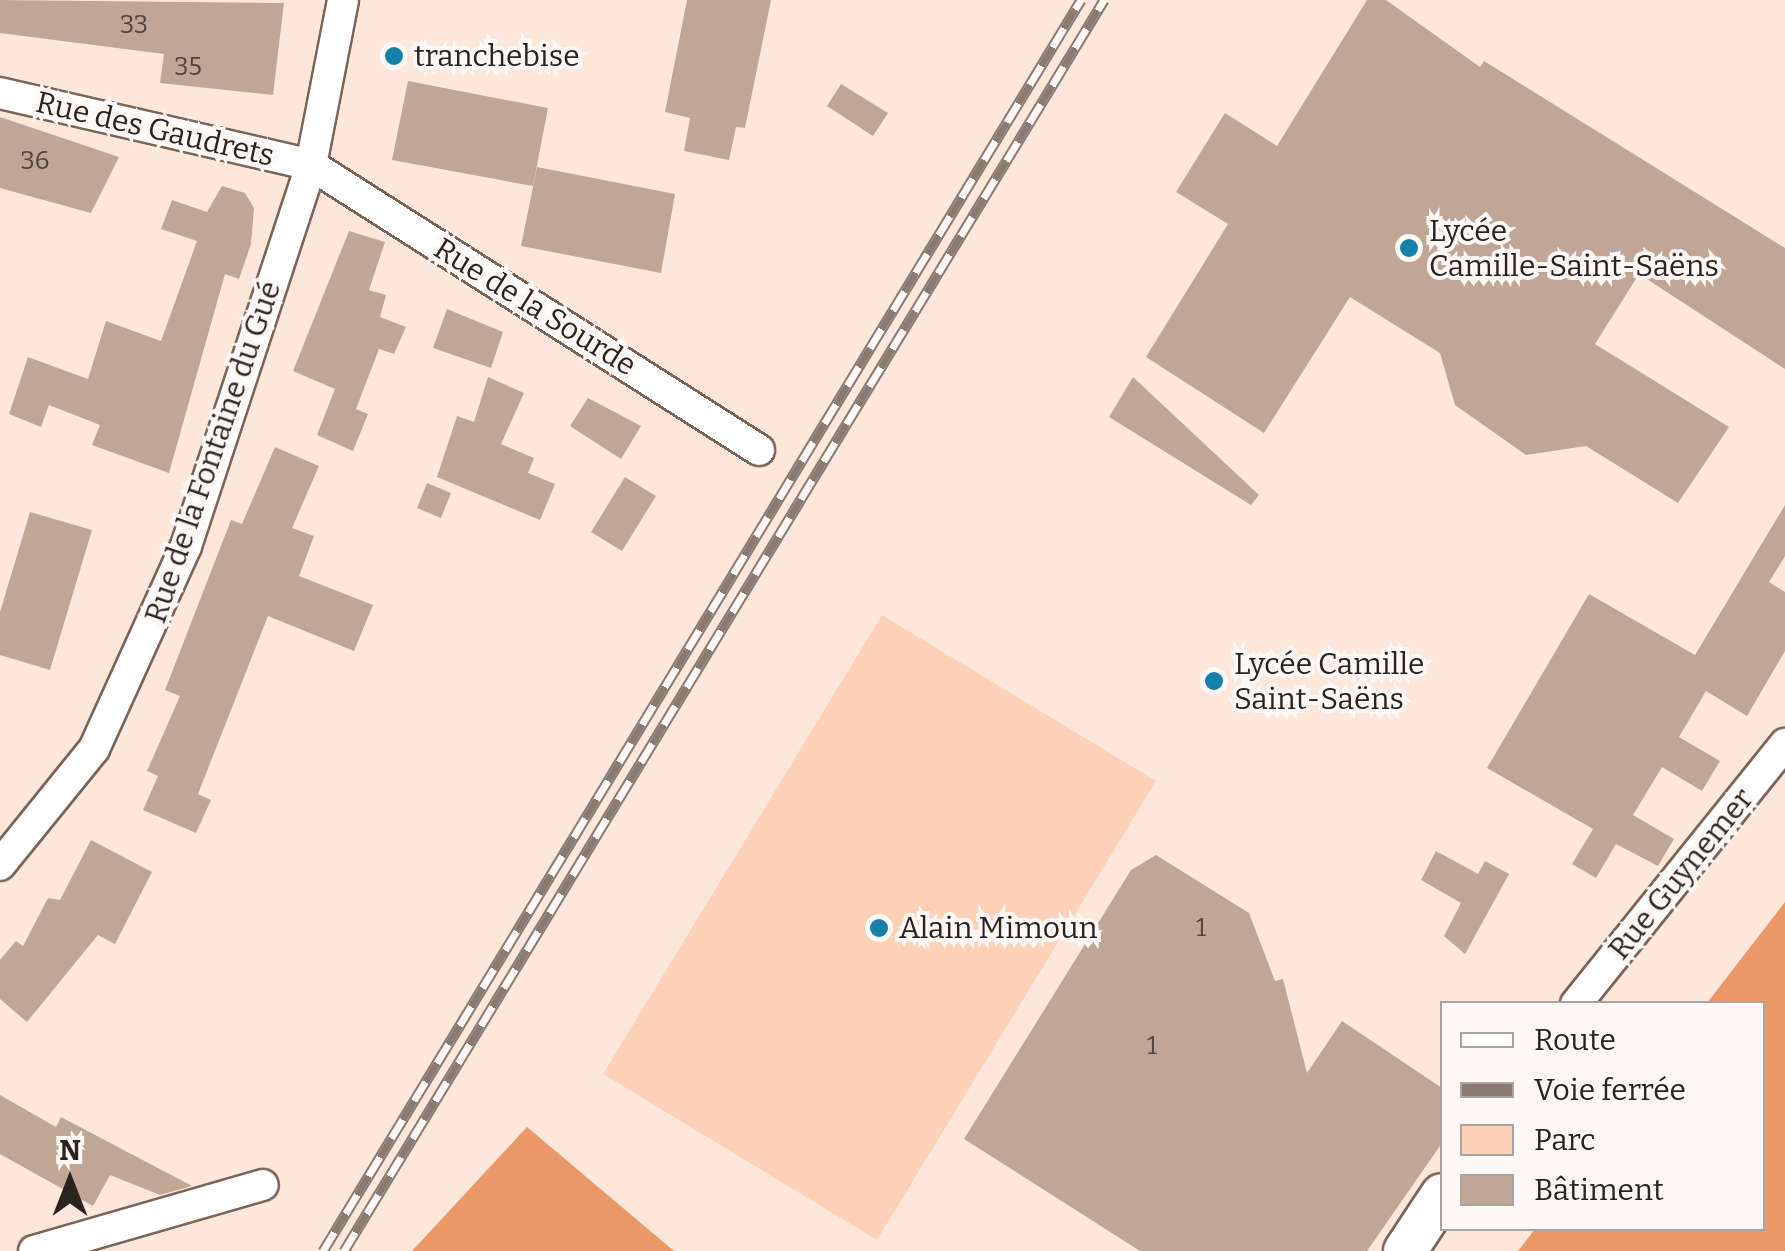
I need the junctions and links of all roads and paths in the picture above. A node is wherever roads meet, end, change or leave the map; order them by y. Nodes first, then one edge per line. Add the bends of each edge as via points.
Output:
1 (343, 0) edge
2 (0, 93) edge
3 (310, 166) junction
4 (760, 450) dead end
5 (1785, 744) edge
6 (0, 865) edge
7 (1578, 1001) edge
8 (263, 1185) dead end
9 (1440, 1199) edge
10 (34, 1251) edge
11 (1406, 1251) edge

1 - 3 street, Rue de la Fontaine du Gué
2 - 3 street, Rue des Gaudrets
3 - 4 street, Rue de la Sourde
3 - 6 street, Rue de la Fontaine du Gué via 135,673 56,807
5 - 7 street, Rue Guynemer
8 - 10 street
9 - 11 main road

